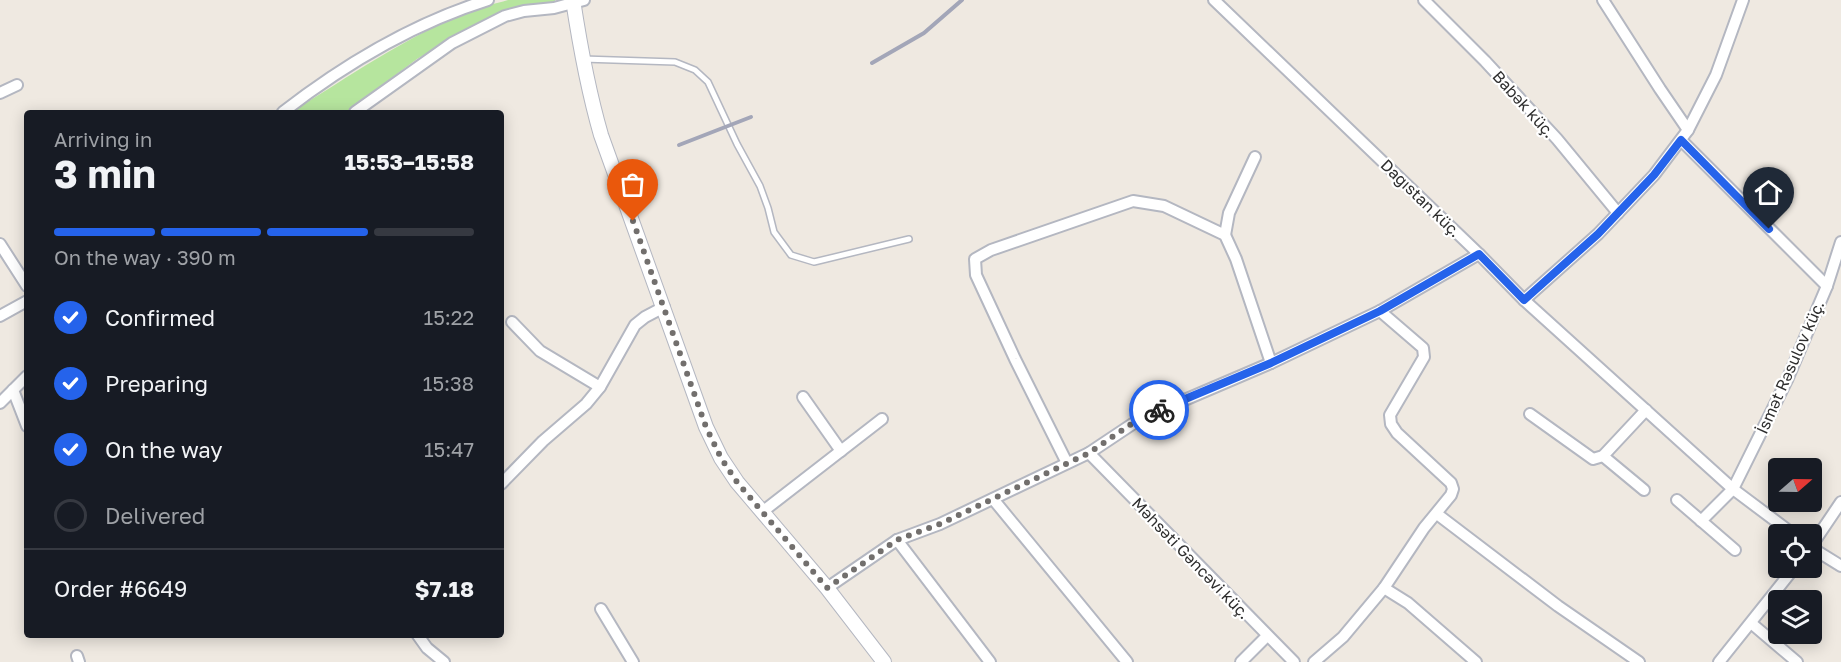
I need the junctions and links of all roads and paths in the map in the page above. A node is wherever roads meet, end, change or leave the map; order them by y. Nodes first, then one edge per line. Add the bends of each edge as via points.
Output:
1 (446, 0) edge
2 (488, 0) edge
3 (1214, 0) edge
4 (1232, 0) edge
5 (1424, 0) edge
6 (1603, 0) edge
7 (1743, 0) edge
8 (576, 1) edge
9 (1224, 9) junction
10 (450, 12) junction
11 (582, 59) junction
12 (17, 85) dead end
13 (0, 93) edge
14 (287, 110) edge
15 (358, 110) edge
16 (1688, 130) junction
17 (1681, 140) junction
18 (1255, 157) dead end
19 (1618, 213) junction
20 (1225, 235) junction
21 (909, 239) dead end
22 (1841, 242) edge
23 (0, 244) edge
24 (1479, 254) junction
25 (24, 281) edge
26 (1827, 286) junction
27 (1524, 300) junction
28 (24, 303) edge
29 (664, 307) junction
30 (1380, 311) junction
31 (0, 316) edge
32 (512, 322) dead end
33 (1271, 363) junction
34 (24, 379) edge
35 (600, 387) junction
36 (13, 390) junction
37 (803, 397) dead end
38 (0, 403) edge
39 (1646, 410) junction
40 (1530, 414) dead end
41 (24, 418) edge
42 (882, 418) dead end
43 (841, 451) junction
44 (1089, 453) junction
45 (1603, 456) junction
46 (1067, 463) junction
47 (504, 481) edge
48 (1733, 489) junction
49 (1644, 490) dead end
50 (993, 499) junction
51 (1677, 500) dead end
52 (1841, 502) edge
53 (762, 512) junction
54 (1437, 514) junction
55 (1701, 521) junction
56 (1780, 524) edge
57 (1822, 531) edge
58 (897, 540) junction
59 (1735, 550) dead end
60 (1822, 554) edge
61 (1841, 566) edge
62 (1786, 578) edge
63 (827, 588) junction
64 (1384, 588) junction
65 (601, 609) dead end
66 (1751, 623) junction
67 (1267, 636) junction
68 (420, 638) edge
69 (444, 662) edge
70 (633, 662) edge
71 (884, 662) edge
72 (990, 662) edge
73 (1127, 662) edge
74 (1241, 662) edge
75 (1294, 662) edge
76 (1314, 662) edge
77 (1476, 662) edge
78 (1639, 662) edge
79 (1719, 662) edge
80 (1797, 662) edge

1 - 10 street
2 - 10 street
3 - 9 street, Dağıstan küç.
4 - 9 street
5 - 19 street, Babək küç. via 1557,139
6 - 16 street
7 - 16 street via 1716,75
8 - 11 street
8 - 15 street via 505,16 452,44
9 - 24 street, Dağıstan küç.
10 - 14 street via 359,59
11 - 21 lane via 675,62 695,70 708,82 760,186 774,232 790,255 814,262
11 - 29 street via 601,135
12 - 13 street
16 - 17 street
17 - 19 street
17 - 26 street
18 - 20 street via 1229,213
19 - 27 street
20 - 33 street
20 - 46 street via 1164,206 1133,201 975,259 976,275
22 - 26 street, İsmət Rəsulov küç.
23 - 25 street
24 - 27 street, Dağıstan küç.
24 - 30 street
26 - 48 street, İsmət Rəsulov küç. via 1787,380
27 - 39 street, Dağıstan küç.
28 - 31 street
29 - 35 street via 635,325
29 - 53 street via 706,427 726,466
30 - 33 street
30 - 54 street via 1423,348 1424,357 1390,415 1397,433 1451,483 1453,489
32 - 35 street via 540,351
33 - 44 street via 1140,418
34 - 36 street
35 - 47 street
36 - 38 street
36 - 41 street
37 - 43 street
39 - 45 street
39 - 48 street, Dağıstan küç.
40 - 45 street via 1593,459
42 - 43 street
43 - 53 street
44 - 46 street
44 - 67 street, Məhsəti Gəncəvi küç.
45 - 49 street
46 - 50 street
48 - 55 street, İsmət Rəsulov küç.
48 - 56 street, Dağıstan küç.
50 - 58 street
50 - 73 street
51 - 55 street
52 - 57 street
53 - 63 street
54 - 64 street
54 - 78 street
55 - 59 street
58 - 63 street
58 - 72 street
60 - 61 street
62 - 66 street
63 - 71 street
64 - 76 street via 1343,637
64 - 77 street via 1408,603
65 - 70 street
66 - 79 street
66 - 80 street
67 - 74 street
67 - 75 street, Məhsəti Gəncəvi küç.
68 - 69 street

